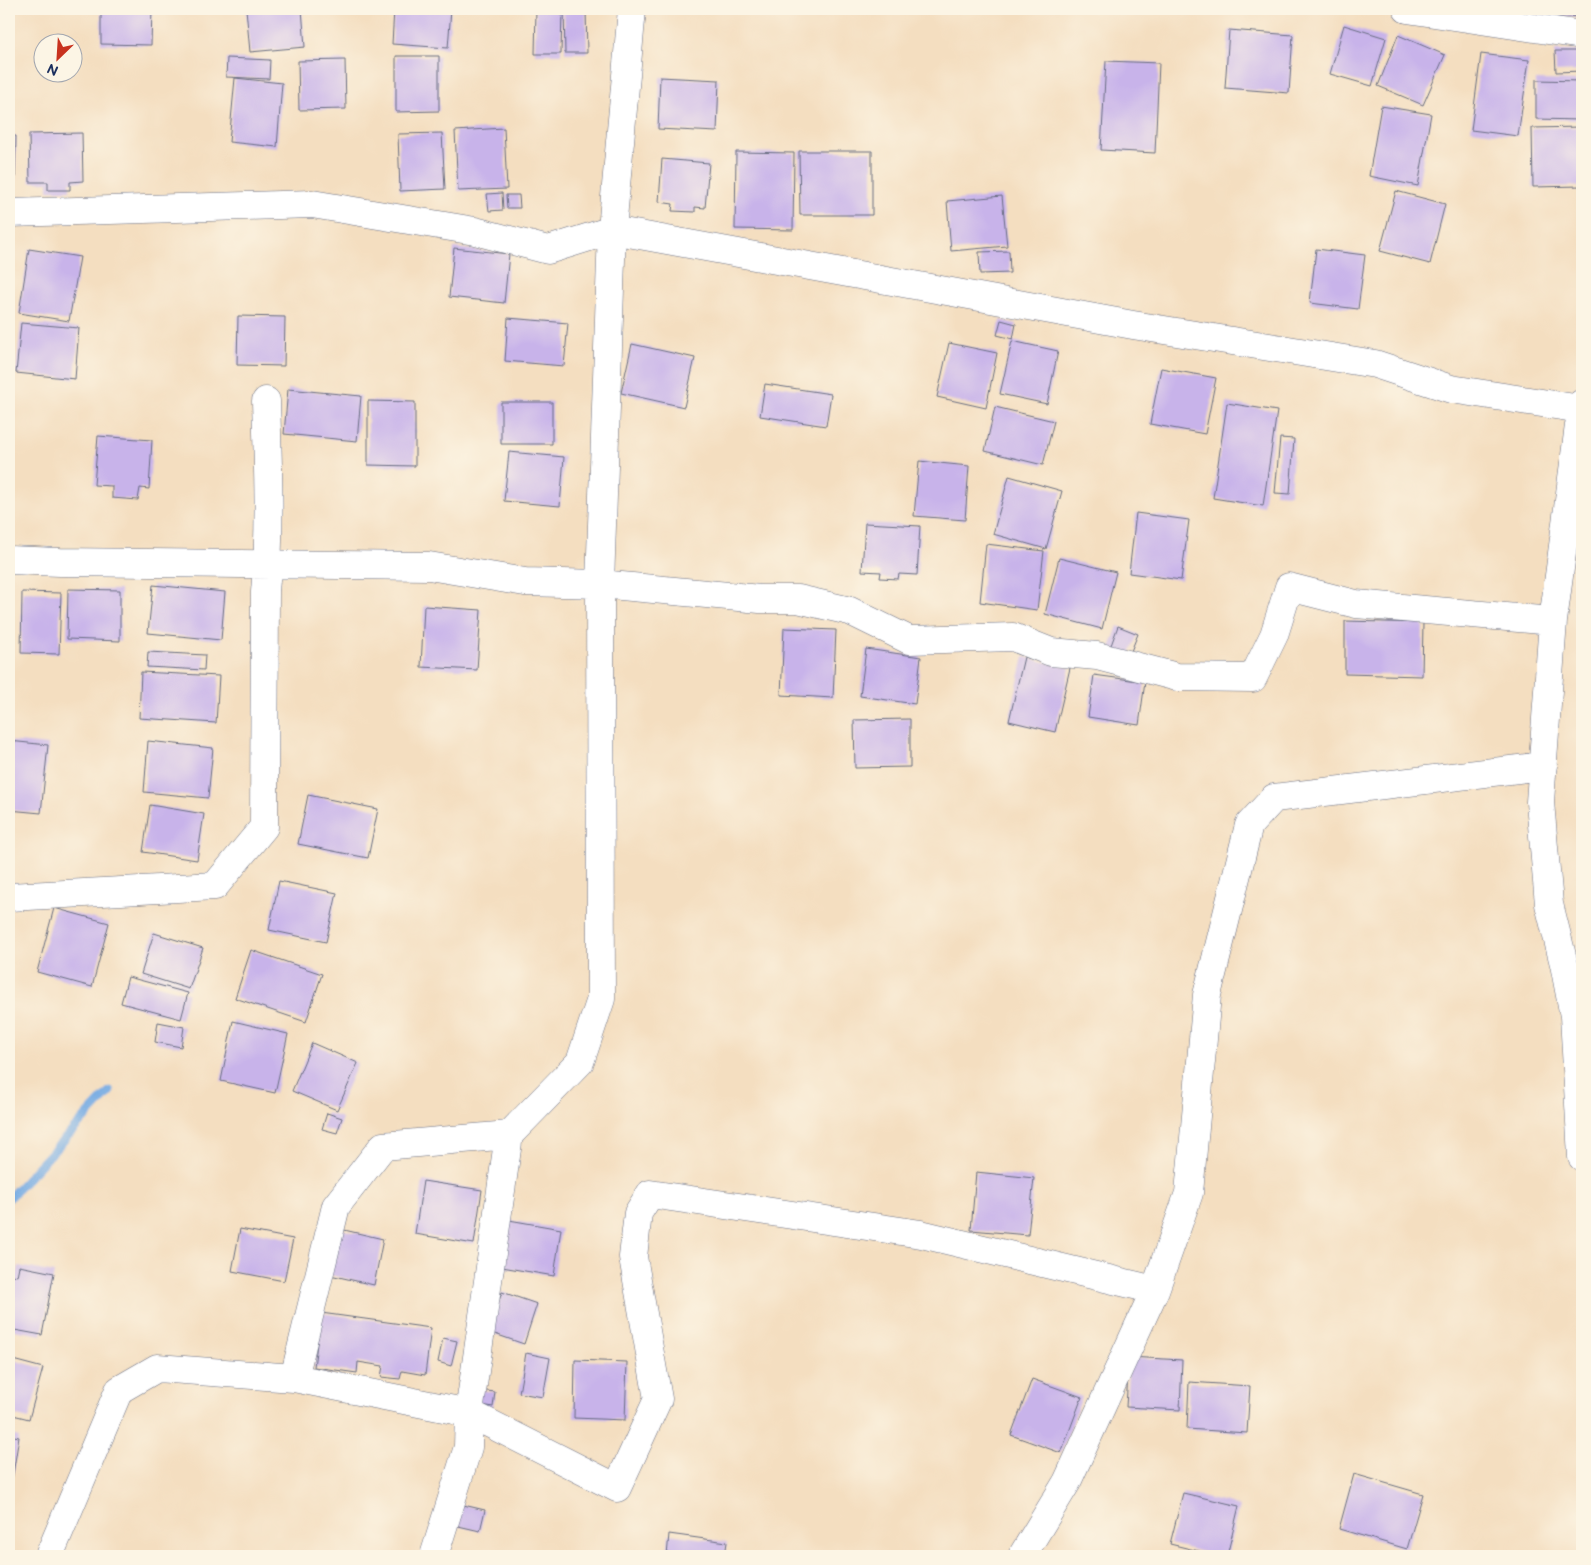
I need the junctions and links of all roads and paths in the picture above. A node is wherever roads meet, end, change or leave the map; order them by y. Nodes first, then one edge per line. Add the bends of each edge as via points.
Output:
1 (632, 9) edge
2 (1407, 9) edge
3 (1582, 35) edge
4 (9, 213) edge
5 (612, 230) junction
6 (266, 401) dead end
7 (1582, 406) edge
8 (9, 560) edge
9 (267, 564) junction
10 (600, 584) junction
11 (1553, 621) junction
12 (1543, 766) junction
13 (9, 896) edge
14 (1578, 1018) edge
15 (509, 1135) junction
16 (1582, 1157) edge
17 (1156, 1290) junction
18 (294, 1378) junction
19 (468, 1413) junction
20 (49, 1556) edge
21 (434, 1556) edge
22 (1022, 1556) edge

1 - 5 street
2 - 3 street
4 - 5 street via 312,204 475,230 548,250
5 - 7 street via 1133,326 1375,364 1451,389
5 - 10 street
6 - 9 street
7 - 11 street
8 - 9 street
9 - 10 street via 429,566 525,582
9 - 13 street via 264,827 215,886
10 - 11 street via 760,599 798,599 850,611 909,640 1013,637 1051,652 1096,656 1177,677 1253,678 1274,635 1289,587 1356,604
10 - 15 street via 601,999 580,1062
11 - 12 street
12 - 14 street via 1540,802 1549,904
12 - 17 street via 1274,798 1249,825 1207,995 1189,1193
14 - 16 street
15 - 18 street via 383,1146 336,1206
15 - 19 street
17 - 19 street via 922,1234 650,1194 638,1214 633,1257 658,1399 617,1488
17 - 22 street via 1067,1482
18 - 19 street
18 - 20 street via 157,1368 119,1390
19 - 21 street via 468,1447

